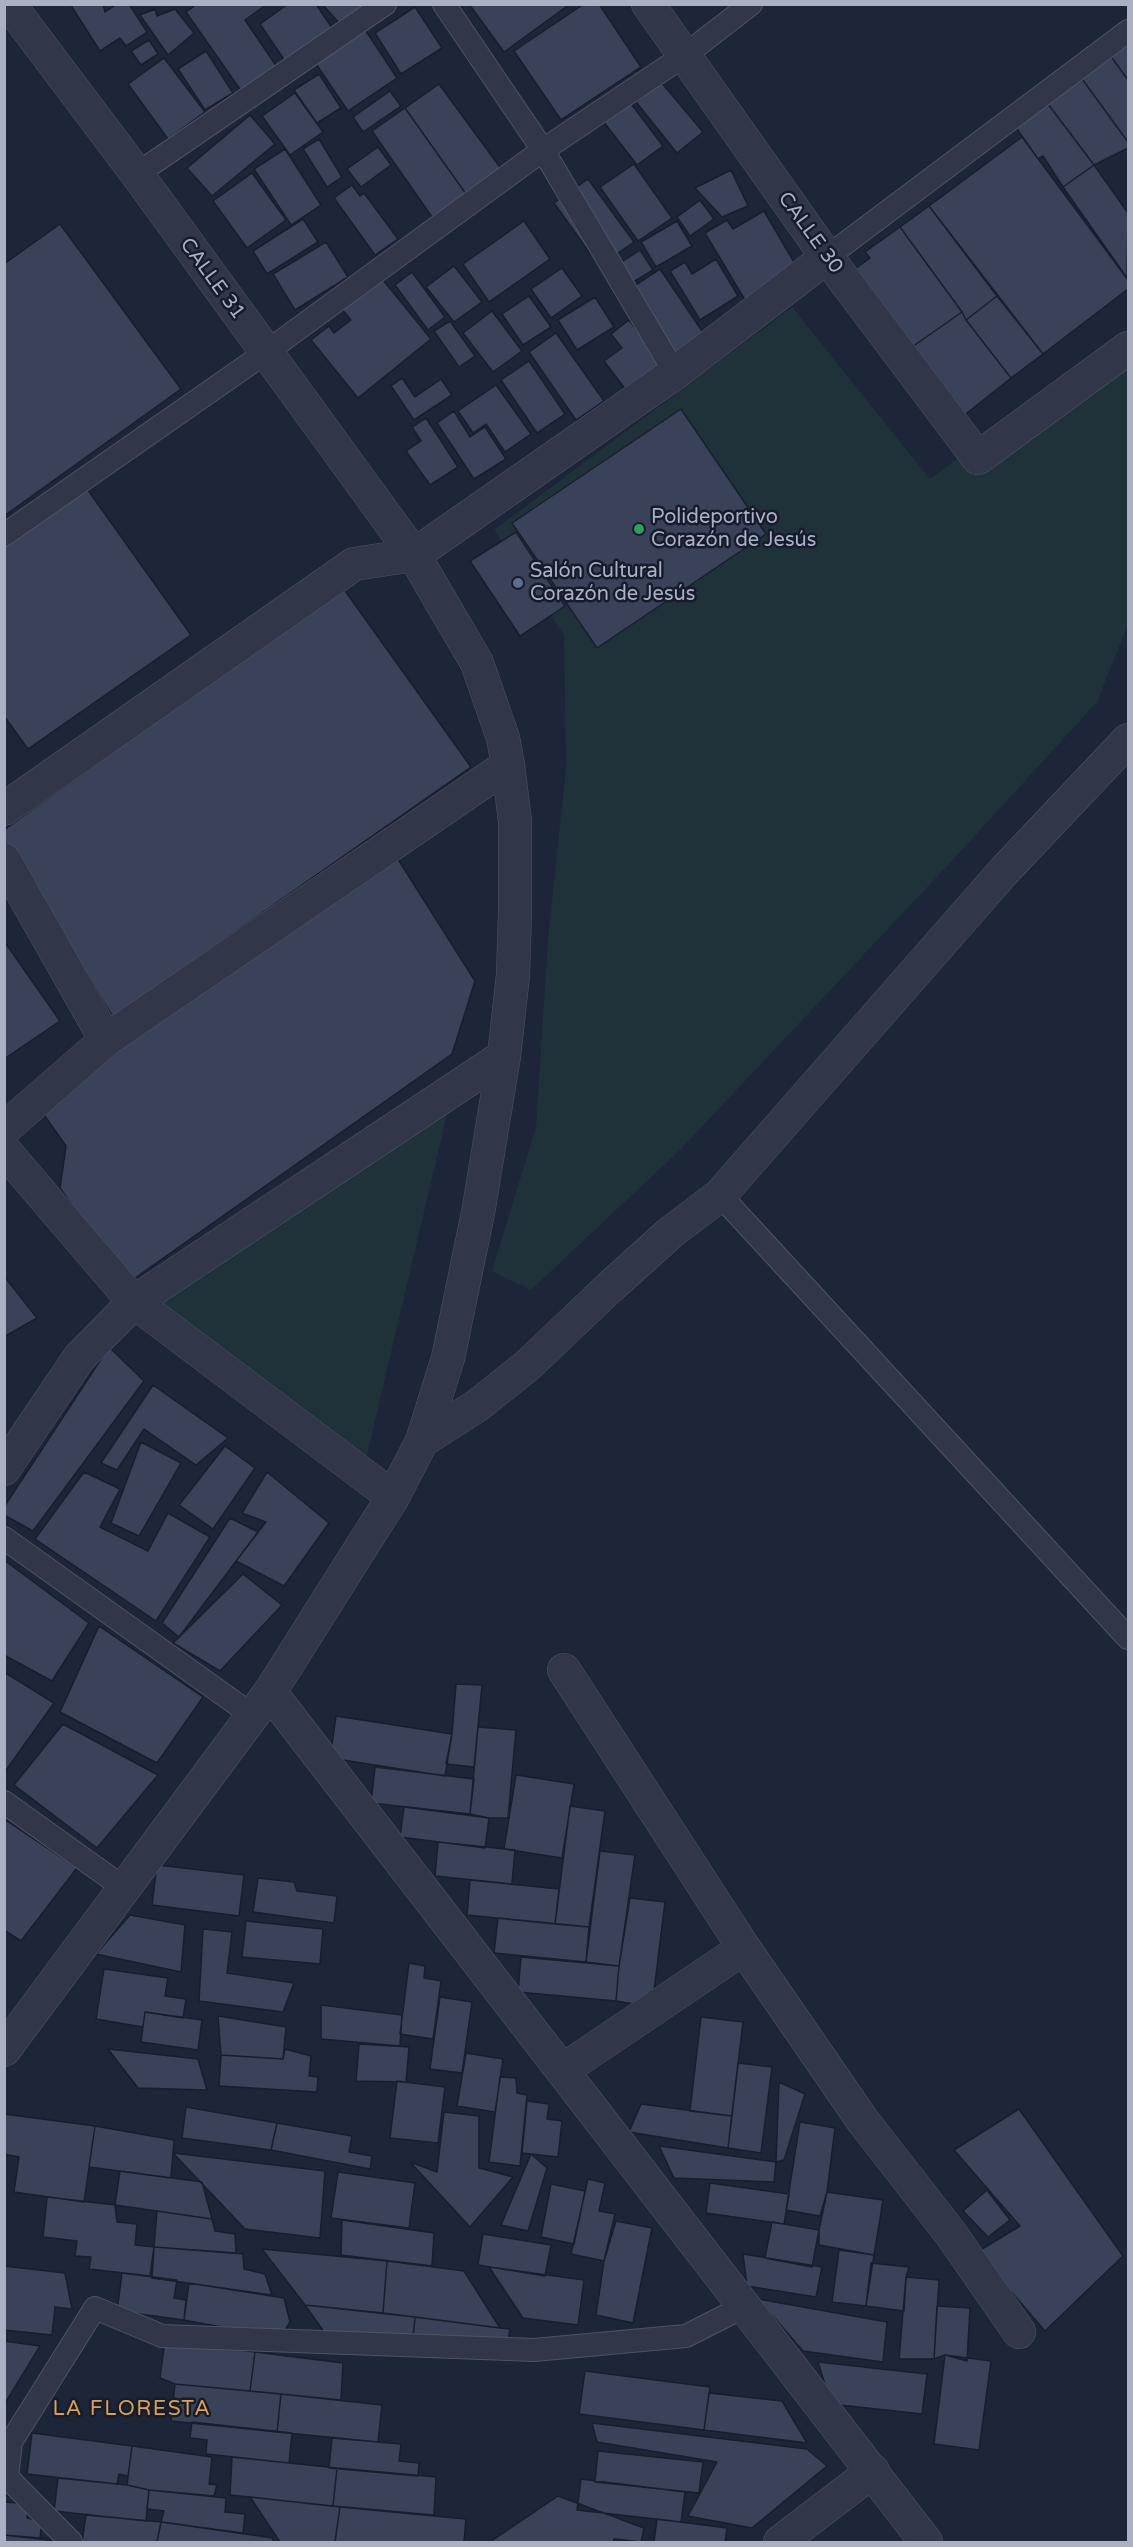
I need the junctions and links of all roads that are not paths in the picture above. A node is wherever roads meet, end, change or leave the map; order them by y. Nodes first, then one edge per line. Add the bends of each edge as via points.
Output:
1 (9, 4) edge
2 (385, 4) edge
3 (444, 4) edge
4 (648, 4) edge
5 (751, 4) edge
6 (1128, 31) edge
7 (685, 55) junction
8 (543, 150) junction
9 (137, 174) junction
10 (826, 257) junction
11 (1128, 348) edge
12 (265, 352) junction
13 (675, 373) junction
14 (4, 535) edge
15 (414, 555) junction
16 (1128, 740) edge
17 (508, 765) junction
18 (4, 809) edge
19 (4, 860) edge
20 (106, 1040) junction
21 (504, 1056) junction
22 (4, 1129) edge
23 (4, 1150) edge
24 (720, 1195) junction
25 (134, 1302) junction
26 (422, 1441) junction
27 (4, 1469) edge
28 (393, 1497) junction
29 (4, 1538) edge
30 (1128, 1638) edge
31 (564, 1670) dead end
32 (261, 1703) junction
33 (4, 1802) edge
34 (124, 1888) junction
35 (744, 1948) junction
36 (4, 2050) edge
37 (563, 2070) junction
38 (745, 2306) junction
39 (1019, 2331) dead end
40 (873, 2471) junction
41 (71, 2542) edge
42 (780, 2542) edge
43 (926, 2542) edge

1 - 9 street, CALLE 31
2 - 9 lane
3 - 8 lane
4 - 7 street, CALLE 30
5 - 7 lane
6 - 10 lane
7 - 8 lane
7 - 10 street, CALLE 30
8 - 12 lane
8 - 13 lane
9 - 12 street, CALLE 31
10 - 11 street, CALLE 30 via 978,458
10 - 13 street
12 - 14 lane
12 - 15 street, CALLE 31
13 - 15 street
15 - 17 street, CALLE 31 via 477,663 503,738
15 - 18 street via 354,564
16 - 24 street via 1004,871
17 - 20 street
17 - 21 street, CALLE 31 via 515,821 515,913
19 - 20 street
20 - 22 street
21 - 25 street
21 - 26 street, CALLE 31 via 466,1282
23 - 25 street
24 - 26 street via 670,1233 528,1365 478,1405
24 - 30 lane
25 - 27 street via 79,1358
25 - 28 street
26 - 28 street, CALLE 31
28 - 32 street, CALLE 31
29 - 32 lane
31 - 35 street
32 - 34 street, CALLE 31
32 - 37 street
33 - 34 lane
34 - 36 street, CALLE 31
35 - 37 street
35 - 39 street via 863,2121 951,2234
37 - 38 street
38 - 40 street
38 - 41 lane via 686,2336 534,2349 162,2336 95,2307 11,2442 7,2477
40 - 42 street
40 - 43 street

